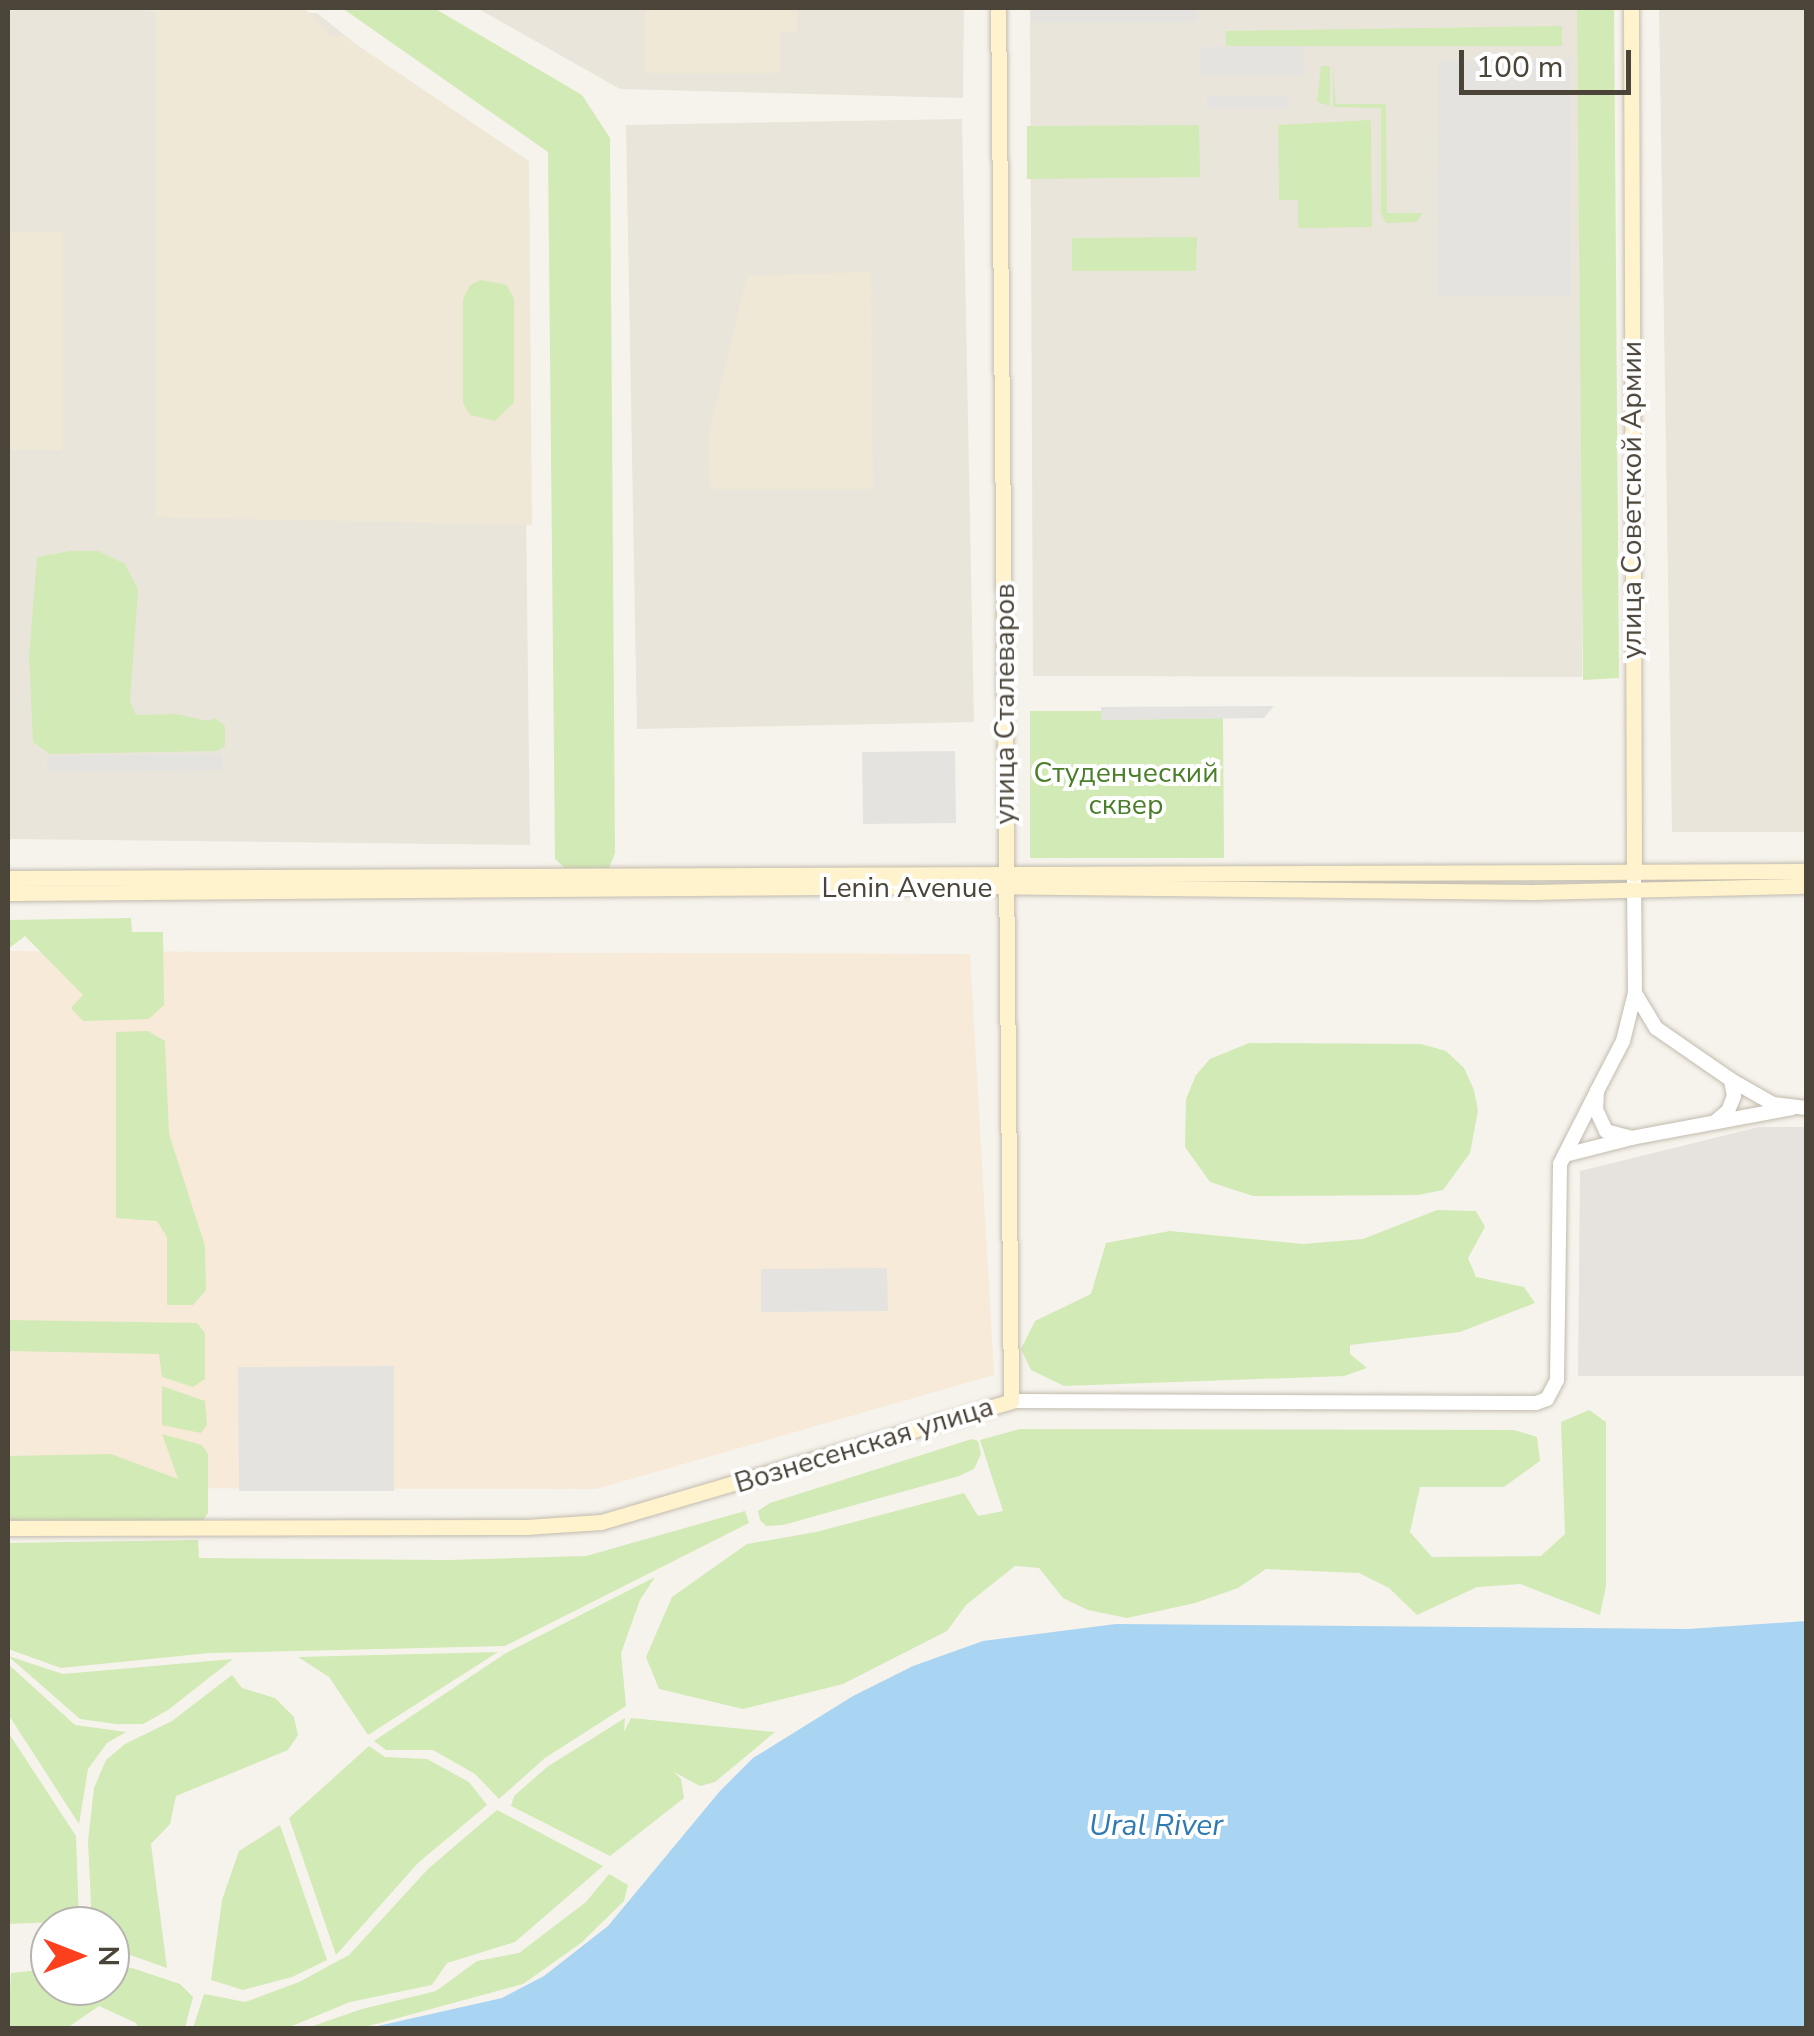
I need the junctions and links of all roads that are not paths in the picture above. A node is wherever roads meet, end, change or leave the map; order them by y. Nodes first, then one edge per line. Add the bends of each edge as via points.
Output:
1 (998, 8) edge
2 (1631, 8) edge
3 (1806, 872) edge
4 (8, 878) edge
5 (1005, 881) junction
6 (1634, 882) junction
7 (1806, 887) edge
8 (8, 893) edge
9 (1635, 993) junction
10 (1656, 1028) junction
11 (1623, 1041) junction
12 (1731, 1080) junction
13 (1597, 1091) junction
14 (1799, 1108) edge
15 (1712, 1123) junction
16 (1632, 1138) junction
17 (1563, 1159) junction
18 (1011, 1400) junction
19 (8, 1528) edge

1 - 5 main road, улица Сталеваров
2 - 6 main road, улица Советской Армии
3 - 6 main road, Lenin Avenue
4 - 5 main road, Lenin Avenue
5 - 6 main road, Lenin Avenue
5 - 8 main road, Lenin Avenue
5 - 18 main road, улица Сталеваров
6 - 7 main road, Lenin Avenue
6 - 9 street, улица Советской Армии
9 - 10 street
9 - 11 street, улица Советской Армии
10 - 11 street via 1632,1032
10 - 12 street
11 - 13 street
12 - 14 street via 1773,1104
12 - 15 street via 1728,1111
13 - 16 street via 1598,1121 1606,1132
13 - 17 street
14 - 15 street
15 - 16 street
16 - 17 street
17 - 18 street, Вознесенская улица via 1557,1380 1547,1399
18 - 19 main road, Вознесенская улица via 601,1522

